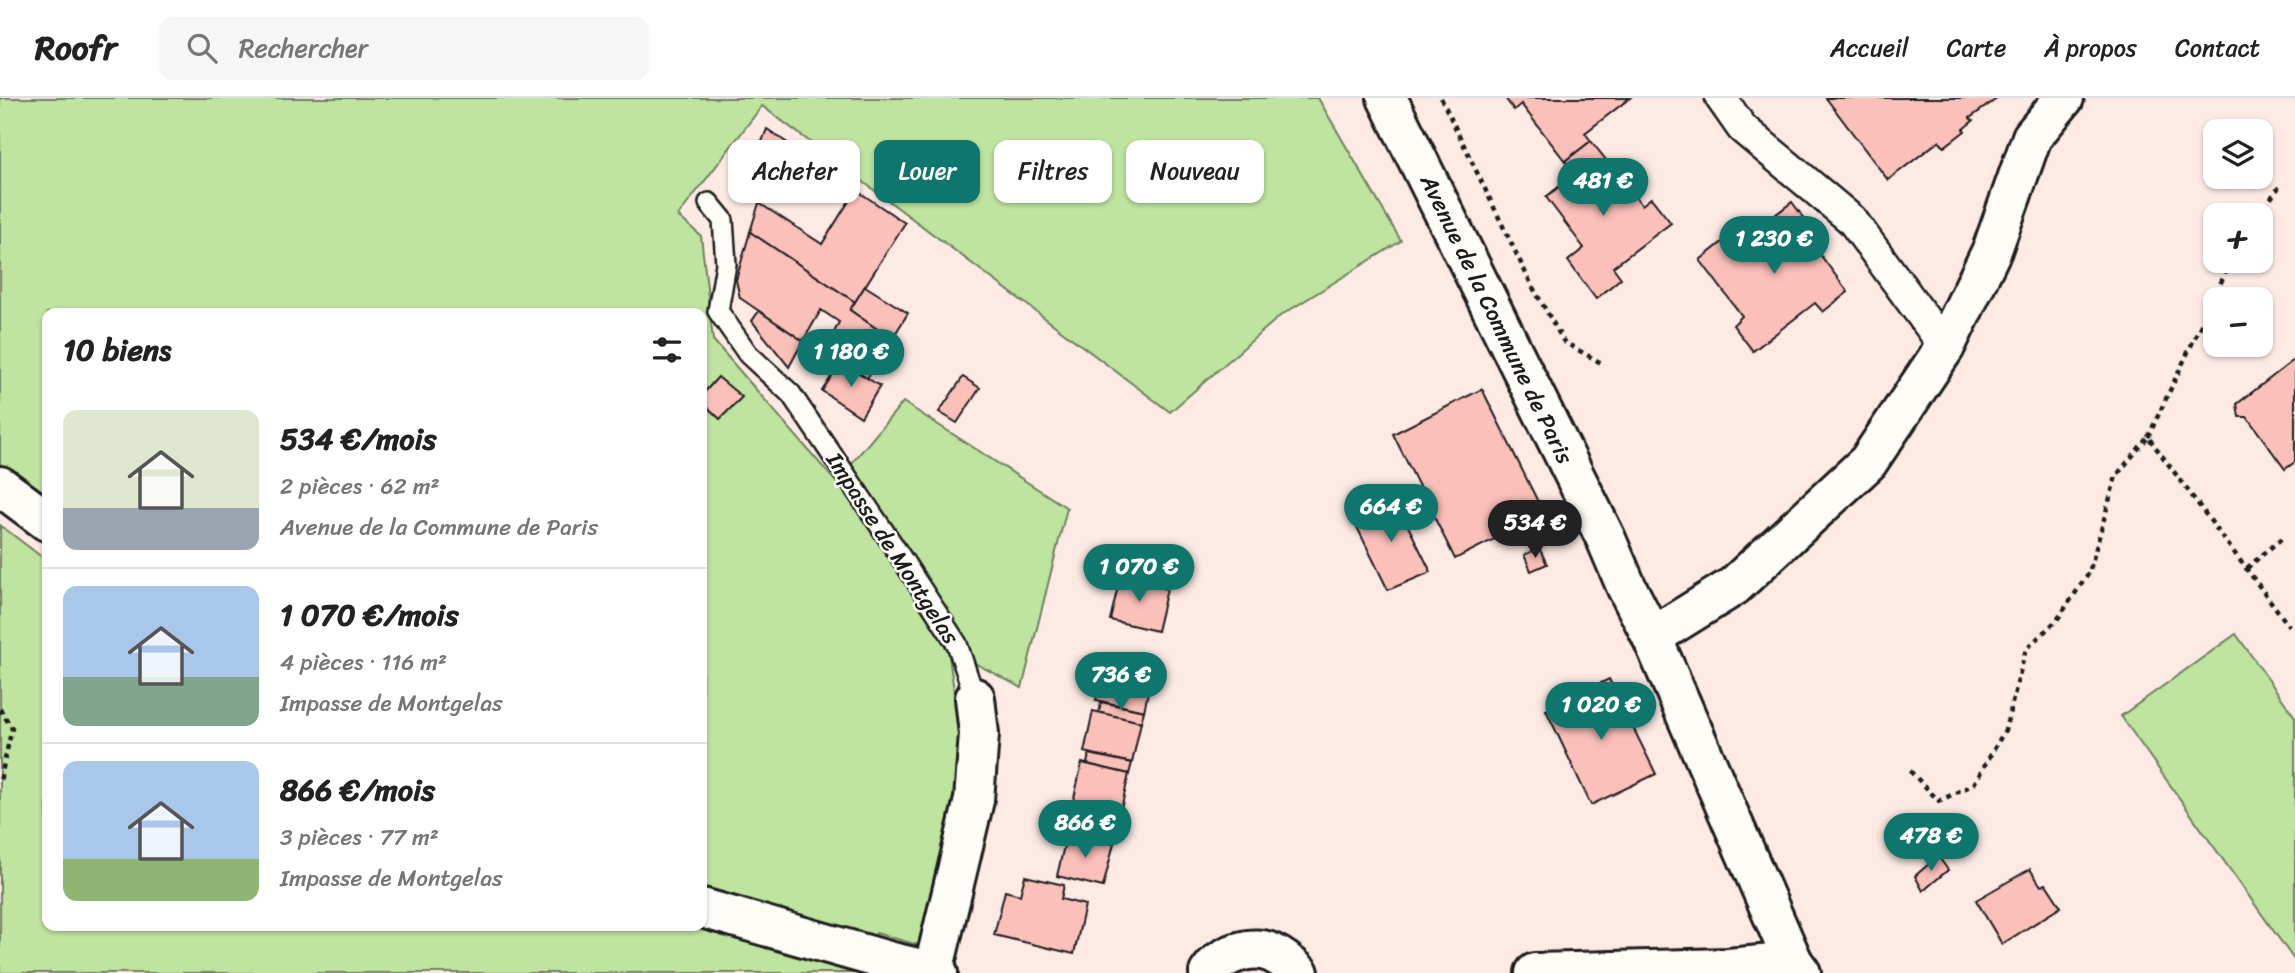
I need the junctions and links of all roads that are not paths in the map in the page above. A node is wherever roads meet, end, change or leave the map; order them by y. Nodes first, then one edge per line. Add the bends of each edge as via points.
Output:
1 (1387, 98) edge
2 (1721, 98) edge
3 (2064, 98) edge
4 (709, 203) dead end
5 (1945, 346) junction
6 (0, 486) edge
7 (42, 517) edge
8 (1652, 637) junction
9 (975, 698) joint
10 (707, 910) edge
11 (891, 968) edge
12 (1797, 968) edge
13 (936, 972) edge
14 (1209, 973) edge
15 (1298, 973) edge
16 (1535, 973) edge

1 - 8 street, Avenue de la Commune de Paris
2 - 5 street via 1742,128 1852,220
3 - 5 street via 2032,137 1992,250
4 - 9 lane, Impasse de Montgelas via 723,220 726,264 718,311 748,354 791,394 891,541 957,644
5 - 8 street via 1868,462 1734,586
6 - 7 street
8 - 12 street, Avenue de la Commune de Paris
9 - 13 street, Impasse de Montgelas via 979,734 974,800
10 - 11 street
11 - 13 street
12 - 16 street
14 - 15 street via 1226,956 1251,950 1270,952

